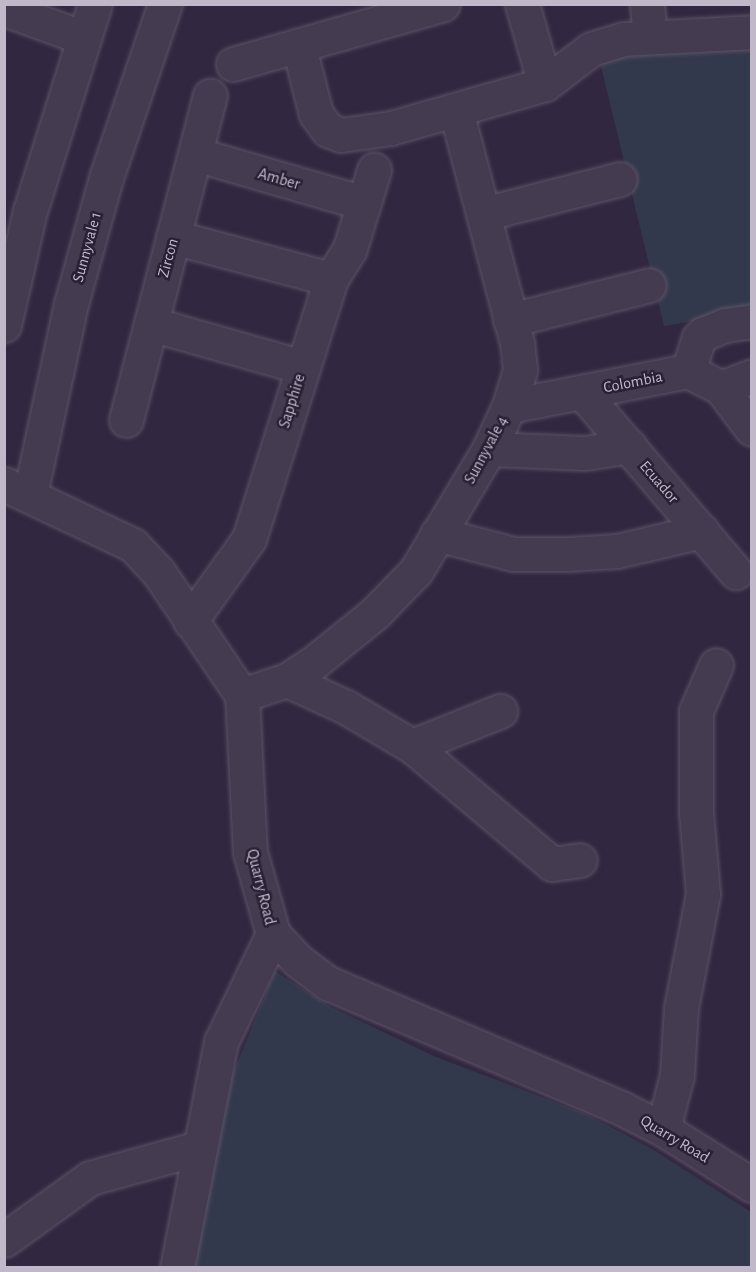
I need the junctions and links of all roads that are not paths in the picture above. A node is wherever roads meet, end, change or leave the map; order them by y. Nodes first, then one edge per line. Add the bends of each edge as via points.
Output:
1 (95, 4) edge
2 (165, 4) edge
3 (443, 4) edge
4 (522, 4) edge
5 (648, 4) edge
6 (4, 9) edge
7 (752, 32) edge
8 (650, 37) junction
9 (84, 38) junction
10 (299, 47) junction
11 (232, 64) dead end
12 (545, 84) junction
13 (210, 96) dead end
14 (456, 110) junction
15 (195, 154) junction
16 (374, 170) dead end
17 (620, 179) dead end
18 (364, 203) junction
19 (483, 214) junction
20 (173, 237) junction
21 (332, 279) junction
22 (649, 285) dead end
23 (5, 320) edge
24 (510, 320) junction
25 (752, 321) edge
26 (151, 324) junction
27 (303, 367) junction
28 (688, 371) junction
29 (752, 376) edge
30 (720, 388) junction
31 (582, 392) junction
32 (509, 406) junction
33 (126, 420) dead end
34 (752, 429) edge
35 (629, 446) junction
36 (489, 449) junction
37 (17, 490) edge
38 (702, 531) junction
39 (437, 534) junction
40 (736, 572) dead end
41 (190, 621) junction
42 (710, 679) dead end
43 (287, 680) junction
44 (242, 696) junction
45 (500, 711) dead end
46 (412, 746) junction
47 (580, 860) dead end
48 (273, 934) junction
49 (663, 1129) junction
50 (199, 1148) junction
51 (752, 1185) edge
52 (4, 1240) edge
53 (177, 1268) edge

1 - 9 street
2 - 37 street, Sunnyvale 1 via 106,178
3 - 10 street
4 - 12 street
5 - 8 street
6 - 9 street
7 - 8 street
8 - 12 street via 624,39 591,49
9 - 23 street via 30,211
10 - 11 street
10 - 14 street via 316,114 328,130 341,135 361,134
12 - 14 street
13 - 15 street, Zircon
14 - 19 street, Sunnyvale 4
15 - 18 street, Amber
15 - 20 street, Zircon
16 - 18 street, Sapphire
17 - 19 street
18 - 21 street, Sapphire via 350,248
19 - 24 street, Sunnyvale 4
20 - 21 street
20 - 26 street, Zircon
21 - 27 street, Sapphire
22 - 24 street
24 - 32 street, Sunnyvale 4 via 520,370
25 - 28 street via 725,325 703,334
26 - 27 street
26 - 33 street, Zircon
27 - 41 street, Sapphire via 249,539
28 - 30 street
28 - 31 street, Colombia
29 - 30 street
30 - 34 street
31 - 32 street, Colombia
31 - 35 street, Ecuador
32 - 36 street, Sunnyvale 4
35 - 36 street via 585,453
35 - 38 street, Ecuador
36 - 39 street, Sunnyvale 4
37 - 41 street via 133,545 159,573
38 - 39 street via 617,551 568,554 513,554
38 - 40 street, Ecuador
39 - 43 street, Sunnyvale 4 via 416,571 374,614
41 - 44 street
42 - 49 street via 696,711 696,812 703,894 681,1008 677,1075
43 - 44 street, Sunnyvale 4
43 - 46 street via 346,707
44 - 48 street, Quarry Road via 250,852
45 - 46 street
46 - 47 street via 552,864
48 - 49 street, Quarry Road via 297,960 328,982
48 - 50 street via 221,1042
49 - 51 street, Quarry Road
50 - 52 street via 90,1178
50 - 53 street

